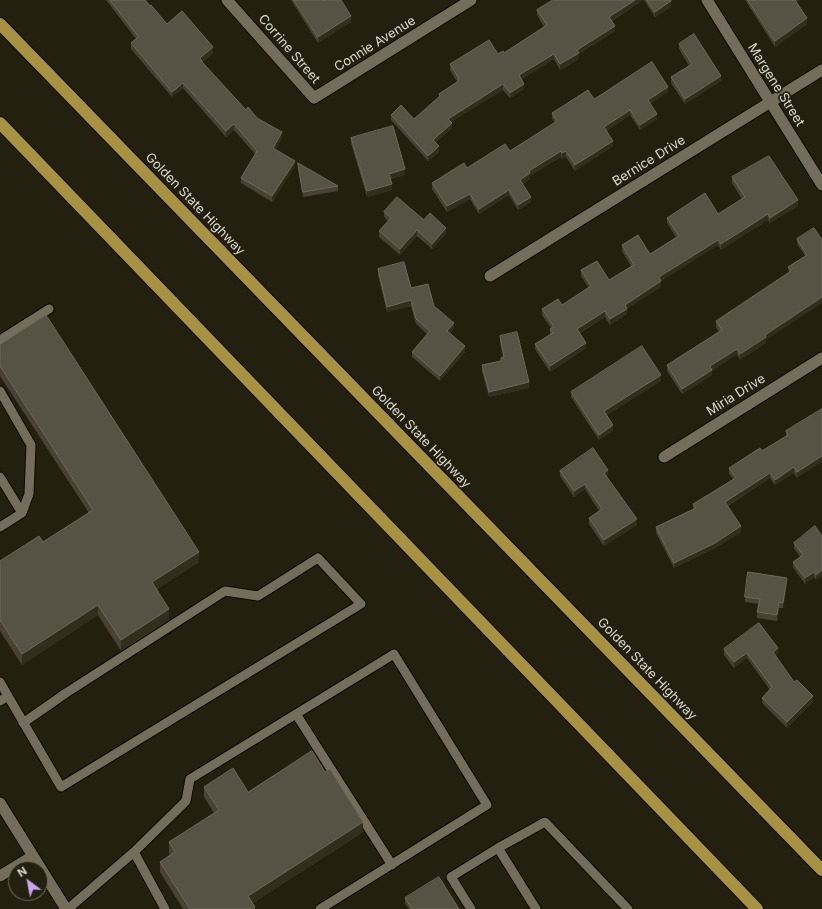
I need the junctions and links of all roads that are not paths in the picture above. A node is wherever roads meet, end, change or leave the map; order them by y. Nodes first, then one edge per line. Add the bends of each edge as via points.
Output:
1 (228, 0) edge
2 (471, 0) edge
3 (707, 0) edge
4 (0, 24) edge
5 (822, 70) edge
6 (314, 98) joint
7 (770, 102) junction
8 (0, 123) edge
9 (822, 184) edge
10 (490, 276) dead end
11 (49, 309) dead end
12 (0, 340) edge
13 (822, 358) edge
14 (0, 391) edge
15 (664, 457) dead end
16 (0, 477) edge
17 (22, 513) junction
18 (0, 527) edge
19 (0, 682) edge
20 (8, 696) junction
21 (0, 701) edge
22 (296, 714) junction
23 (23, 723) junction
24 (0, 803) edge
25 (498, 848) junction
26 (134, 852) junction
27 (33, 856) junction
28 (392, 865) junction
29 (822, 870) edge
30 (0, 876) edge
31 (67, 909) edge
32 (165, 909) edge
33 (320, 909) edge
34 (471, 909) edge
35 (536, 909) edge
36 (628, 909) edge
37 (757, 909) edge

1 - 6 street, Corrine Street
2 - 6 street, Connie Avenue
3 - 7 street, Margene Street
4 - 29 highway, Golden State Highway
5 - 7 street, Bernice Drive
7 - 9 street, Margene Street
7 - 10 street, Bernice Drive
8 - 37 highway
11 - 12 lane
13 - 15 street, Miria Drive
14 - 17 lane via 31,445 29,494
16 - 17 lane
17 - 18 lane
19 - 20 lane
20 - 21 lane
20 - 23 lane
22 - 26 lane via 190,779 186,801
22 - 28 lane
22 - 28 lane via 394,654 487,805
23 - 23 lane via 61,787 361,604 318,558 258,596 225,591
24 - 27 street
25 - 34 lane via 451,877
25 - 35 lane
25 - 36 lane via 544,822
26 - 31 lane
26 - 32 lane
27 - 30 street
27 - 31 street
28 - 33 lane

